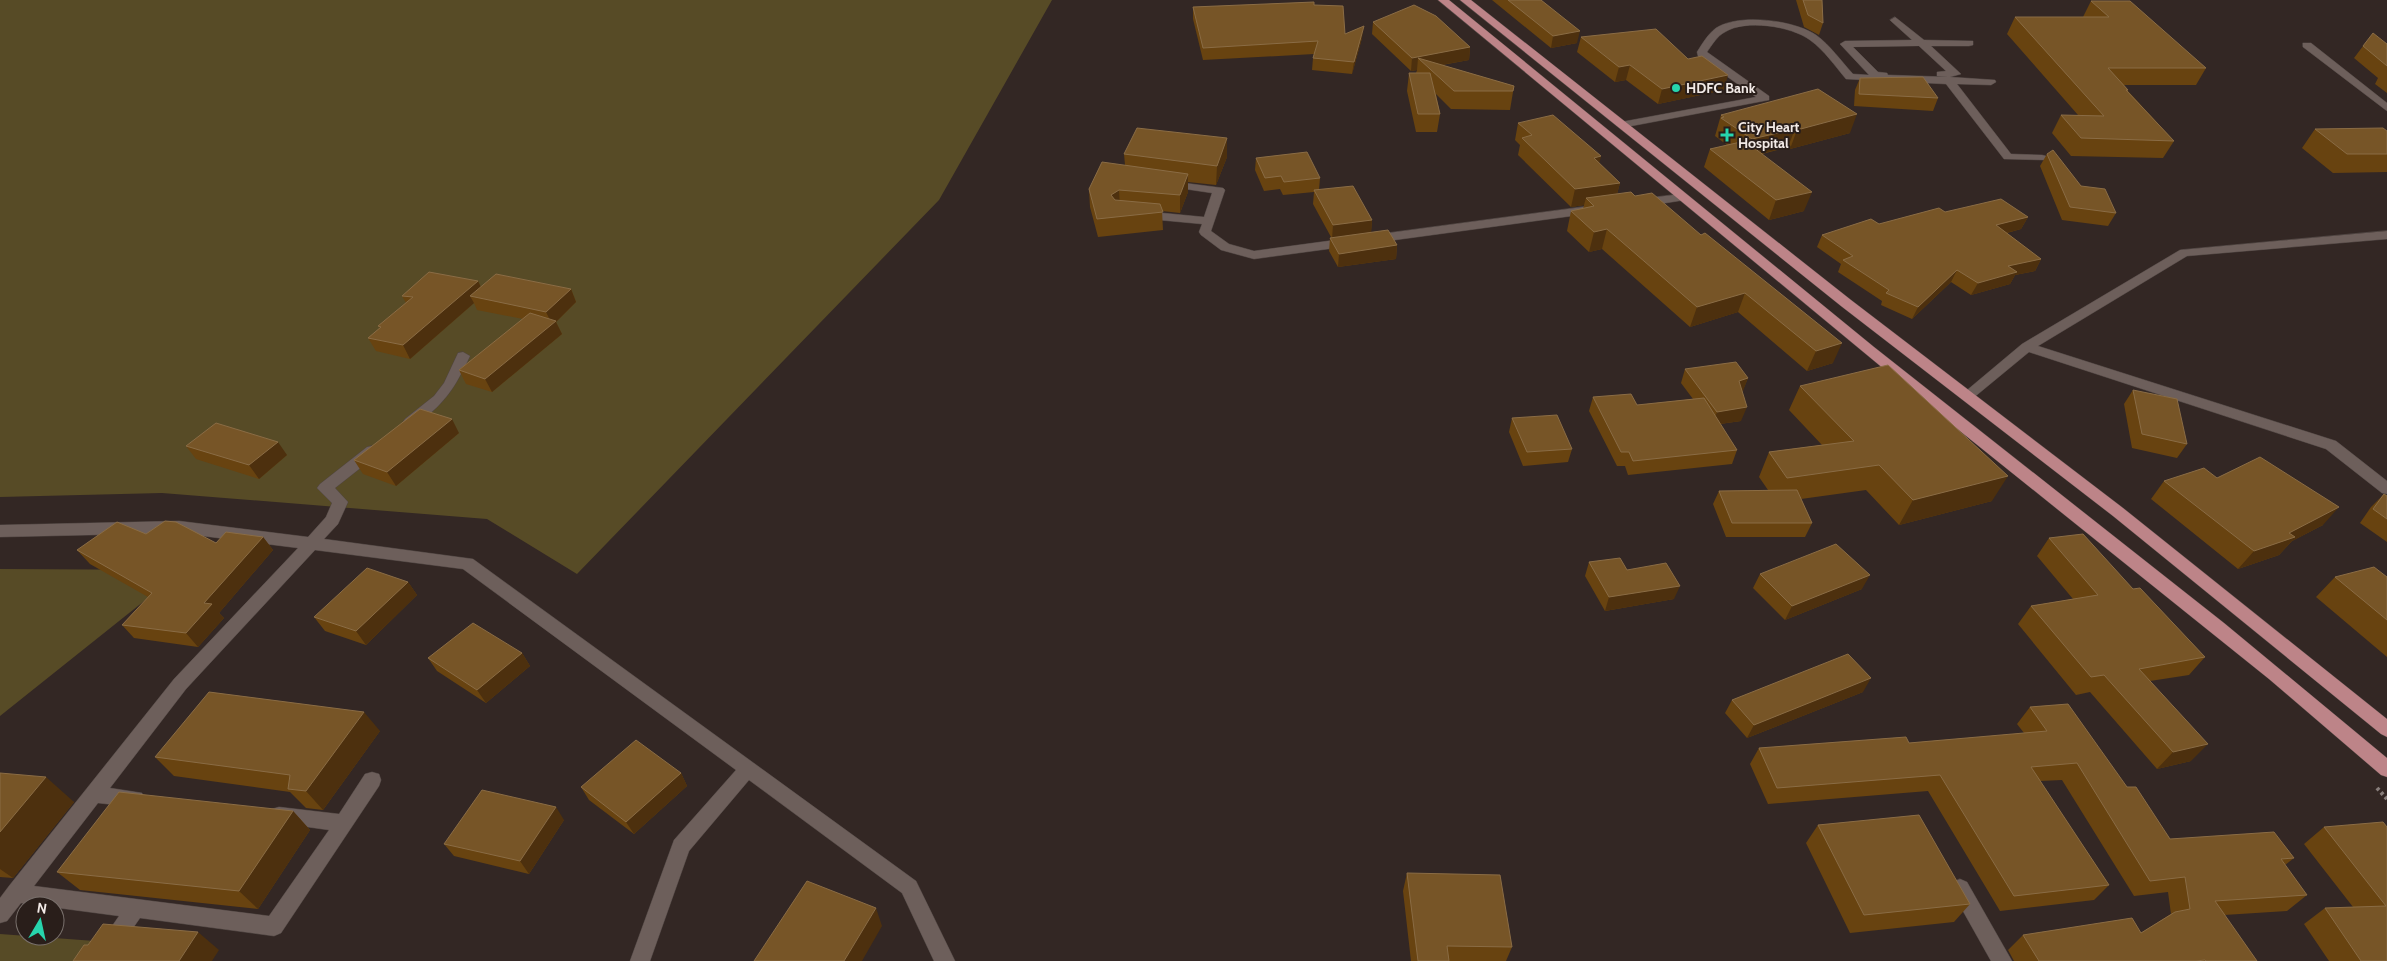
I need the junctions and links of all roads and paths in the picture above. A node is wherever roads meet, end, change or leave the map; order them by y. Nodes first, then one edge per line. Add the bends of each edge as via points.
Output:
1 (1443, 0) edge
2 (1464, 0) edge
3 (1894, 20) dead end
4 (1921, 43) junction
5 (1968, 43) dead end
6 (1820, 44) junction
7 (1845, 44) junction
8 (2307, 45) dead end
9 (1949, 80) junction
10 (1991, 82) dead end
11 (2387, 108) edge
12 (1621, 125) junction
13 (2042, 158) dead end
14 (1153, 182) edge
15 (1681, 198) junction
16 (1625, 205) edge
17 (1606, 208) edge
18 (1130, 214) edge
19 (1208, 221) junction
20 (2387, 235) edge
21 (2028, 347) junction
22 (463, 356) dead end
23 (1937, 372) junction
24 (1908, 382) junction
25 (1967, 396) junction
26 (396, 432) edge
27 (382, 443) edge
28 (2387, 489) edge
29 (0, 531) edge
30 (312, 544) junction
31 (2387, 730) edge
32 (748, 768) junction
33 (2387, 769) edge
34 (372, 780) dead end
35 (94, 794) junction
36 (152, 801) edge
37 (257, 813) edge
38 (344, 823) junction
39 (1952, 876) edge
40 (16, 893) junction
41 (136, 908) junction
42 (0, 914) edge
43 (98, 961) edge
44 (640, 961) edge
45 (944, 961) edge
46 (2002, 961) edge

1 - 15 main road
2 - 12 main road
3 - 4 street
4 - 5 street
4 - 7 street
4 - 7 street via 1956,74 1875,75
6 - 7 street
6 - 9 street via 1850,77
6 - 12 street via 1803,32 1781,26 1745,23 1721,29 1708,42 1703,56 1765,98
8 - 11 street
9 - 10 street
9 - 13 street via 2008,157
12 - 23 main road
14 - 19 street via 1219,190
15 - 16 street
15 - 24 main road
17 - 19 street via 1254,255 1225,247 1205,232
18 - 19 street
20 - 21 street via 2184,253
21 - 25 street
21 - 28 street via 2331,445
22 - 26 street via 440,399
23 - 24 main road
23 - 25 main road
24 - 33 main road via 2297,690
25 - 31 main road via 2118,512
27 - 30 street via 324,488 340,502 333,520
29 - 30 street via 179,527
30 - 32 street via 466,563
30 - 35 street via 180,684
32 - 44 street via 681,846
32 - 45 street via 910,887
34 - 38 street
35 - 36 street
35 - 40 street
37 - 38 street
38 - 41 street via 274,926
39 - 46 street
40 - 41 street
40 - 42 street
41 - 43 street

